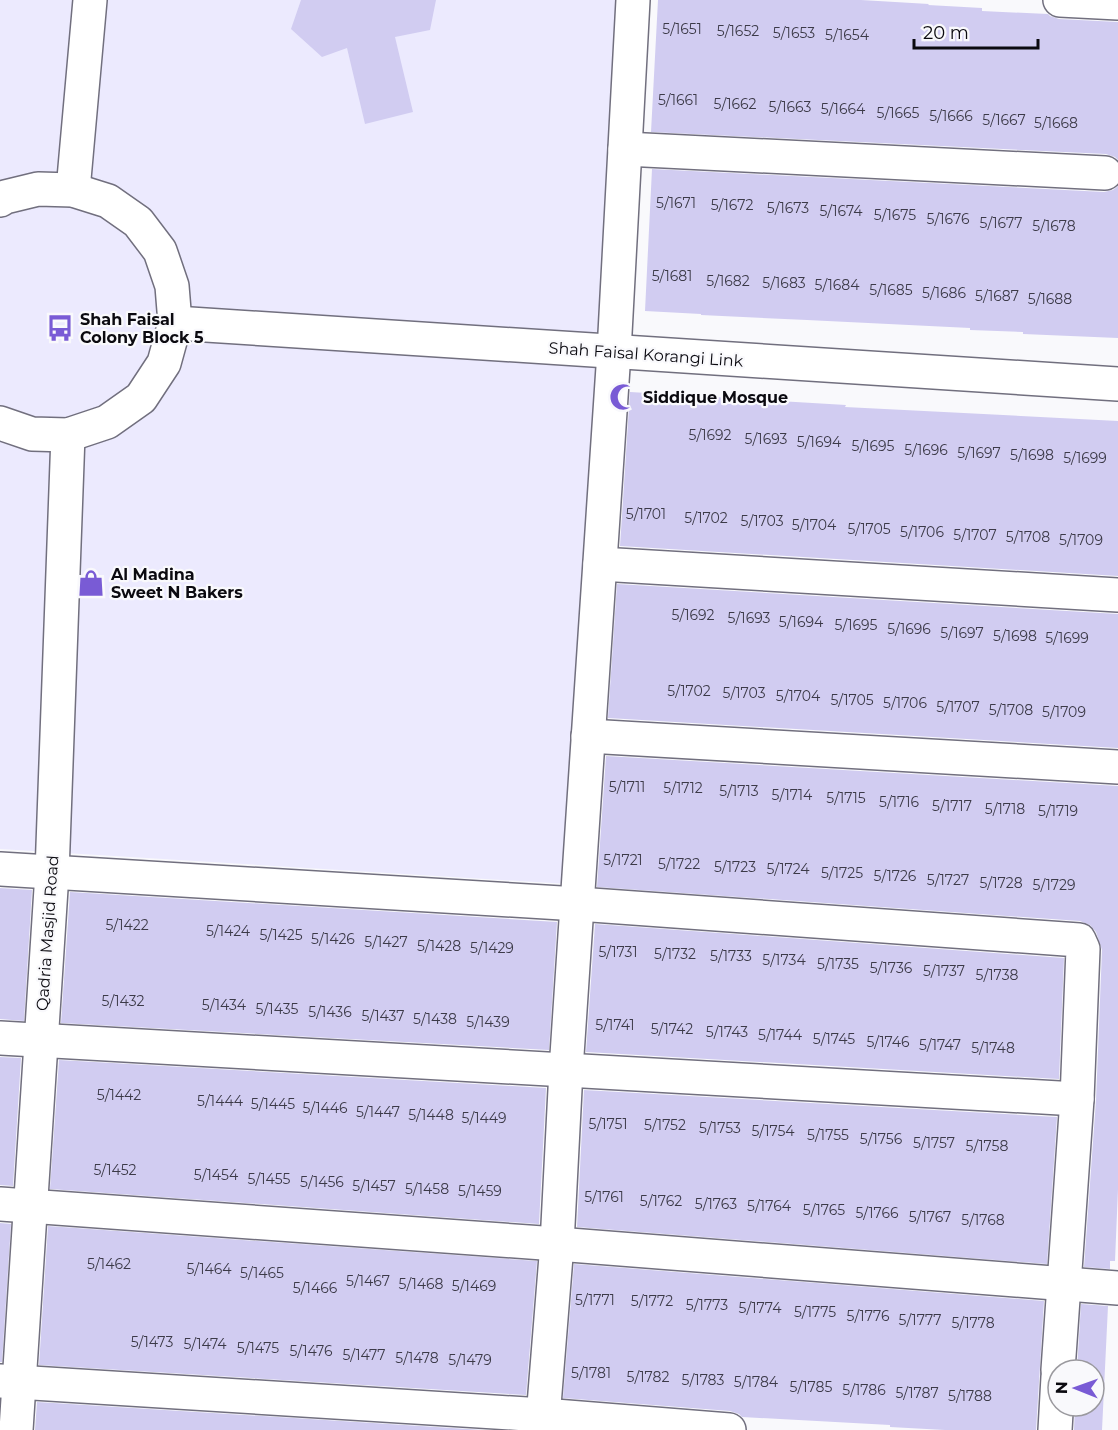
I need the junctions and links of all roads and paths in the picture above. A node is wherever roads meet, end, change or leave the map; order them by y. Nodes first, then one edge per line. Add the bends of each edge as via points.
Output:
1 (90, 0) edge
2 (633, 0) edge
3 (1060, 0) edge
4 (1118, 3) edge
5 (625, 149) junction
6 (1105, 173) dead end
7 (73, 190) junction
8 (0, 200) edge
9 (175, 323) junction
10 (614, 352) junction
11 (1118, 384) edge
12 (0, 423) edge
13 (68, 435) junction
14 (600, 564) junction
15 (1118, 595) edge
16 (588, 736) junction
17 (1118, 767) edge
18 (0, 869) edge
19 (52, 873) junction
20 (578, 904) junction
21 (0, 1038) edge
22 (40, 1041) junction
23 (567, 1070) junction
24 (1077, 1099) junction
25 (15, 1205) edge
26 (556, 1244) junction
27 (1064, 1284) junction
28 (1118, 1288) edge
29 (1059, 1358) edge
30 (9, 1382) edge
31 (543, 1423) edge
32 (16, 1430) edge
33 (729, 1430) edge

1 - 7 street
2 - 5 street
3 - 4 street
5 - 6 street
5 - 10 street
7 - 8 street via 38,189
7 - 9 street via 108,201 138,222 160,251 172,286
9 - 10 street, Shah Faisal Korangi Link
9 - 13 street via 164,363 141,398 107,422
10 - 11 street, Shah Faisal Korangi Link
10 - 14 street
12 - 13 street via 32,434
13 - 19 street, Qadria Masjid Road
14 - 15 street
14 - 16 street
16 - 17 street
16 - 20 street
18 - 19 street
19 - 20 street
19 - 22 street, Qadria Masjid Road
20 - 23 street
20 - 24 street via 1079,940 1083,949
21 - 22 street
22 - 23 street
22 - 25 street, Qadria Masjid Road
23 - 24 street
23 - 26 street
24 - 27 street
25 - 26 street
25 - 30 street, Qadria Masjid Road
26 - 27 street
26 - 31 street
27 - 28 street
27 - 29 street
30 - 31 street
30 - 32 street, Qadria Masjid Road
31 - 33 street

